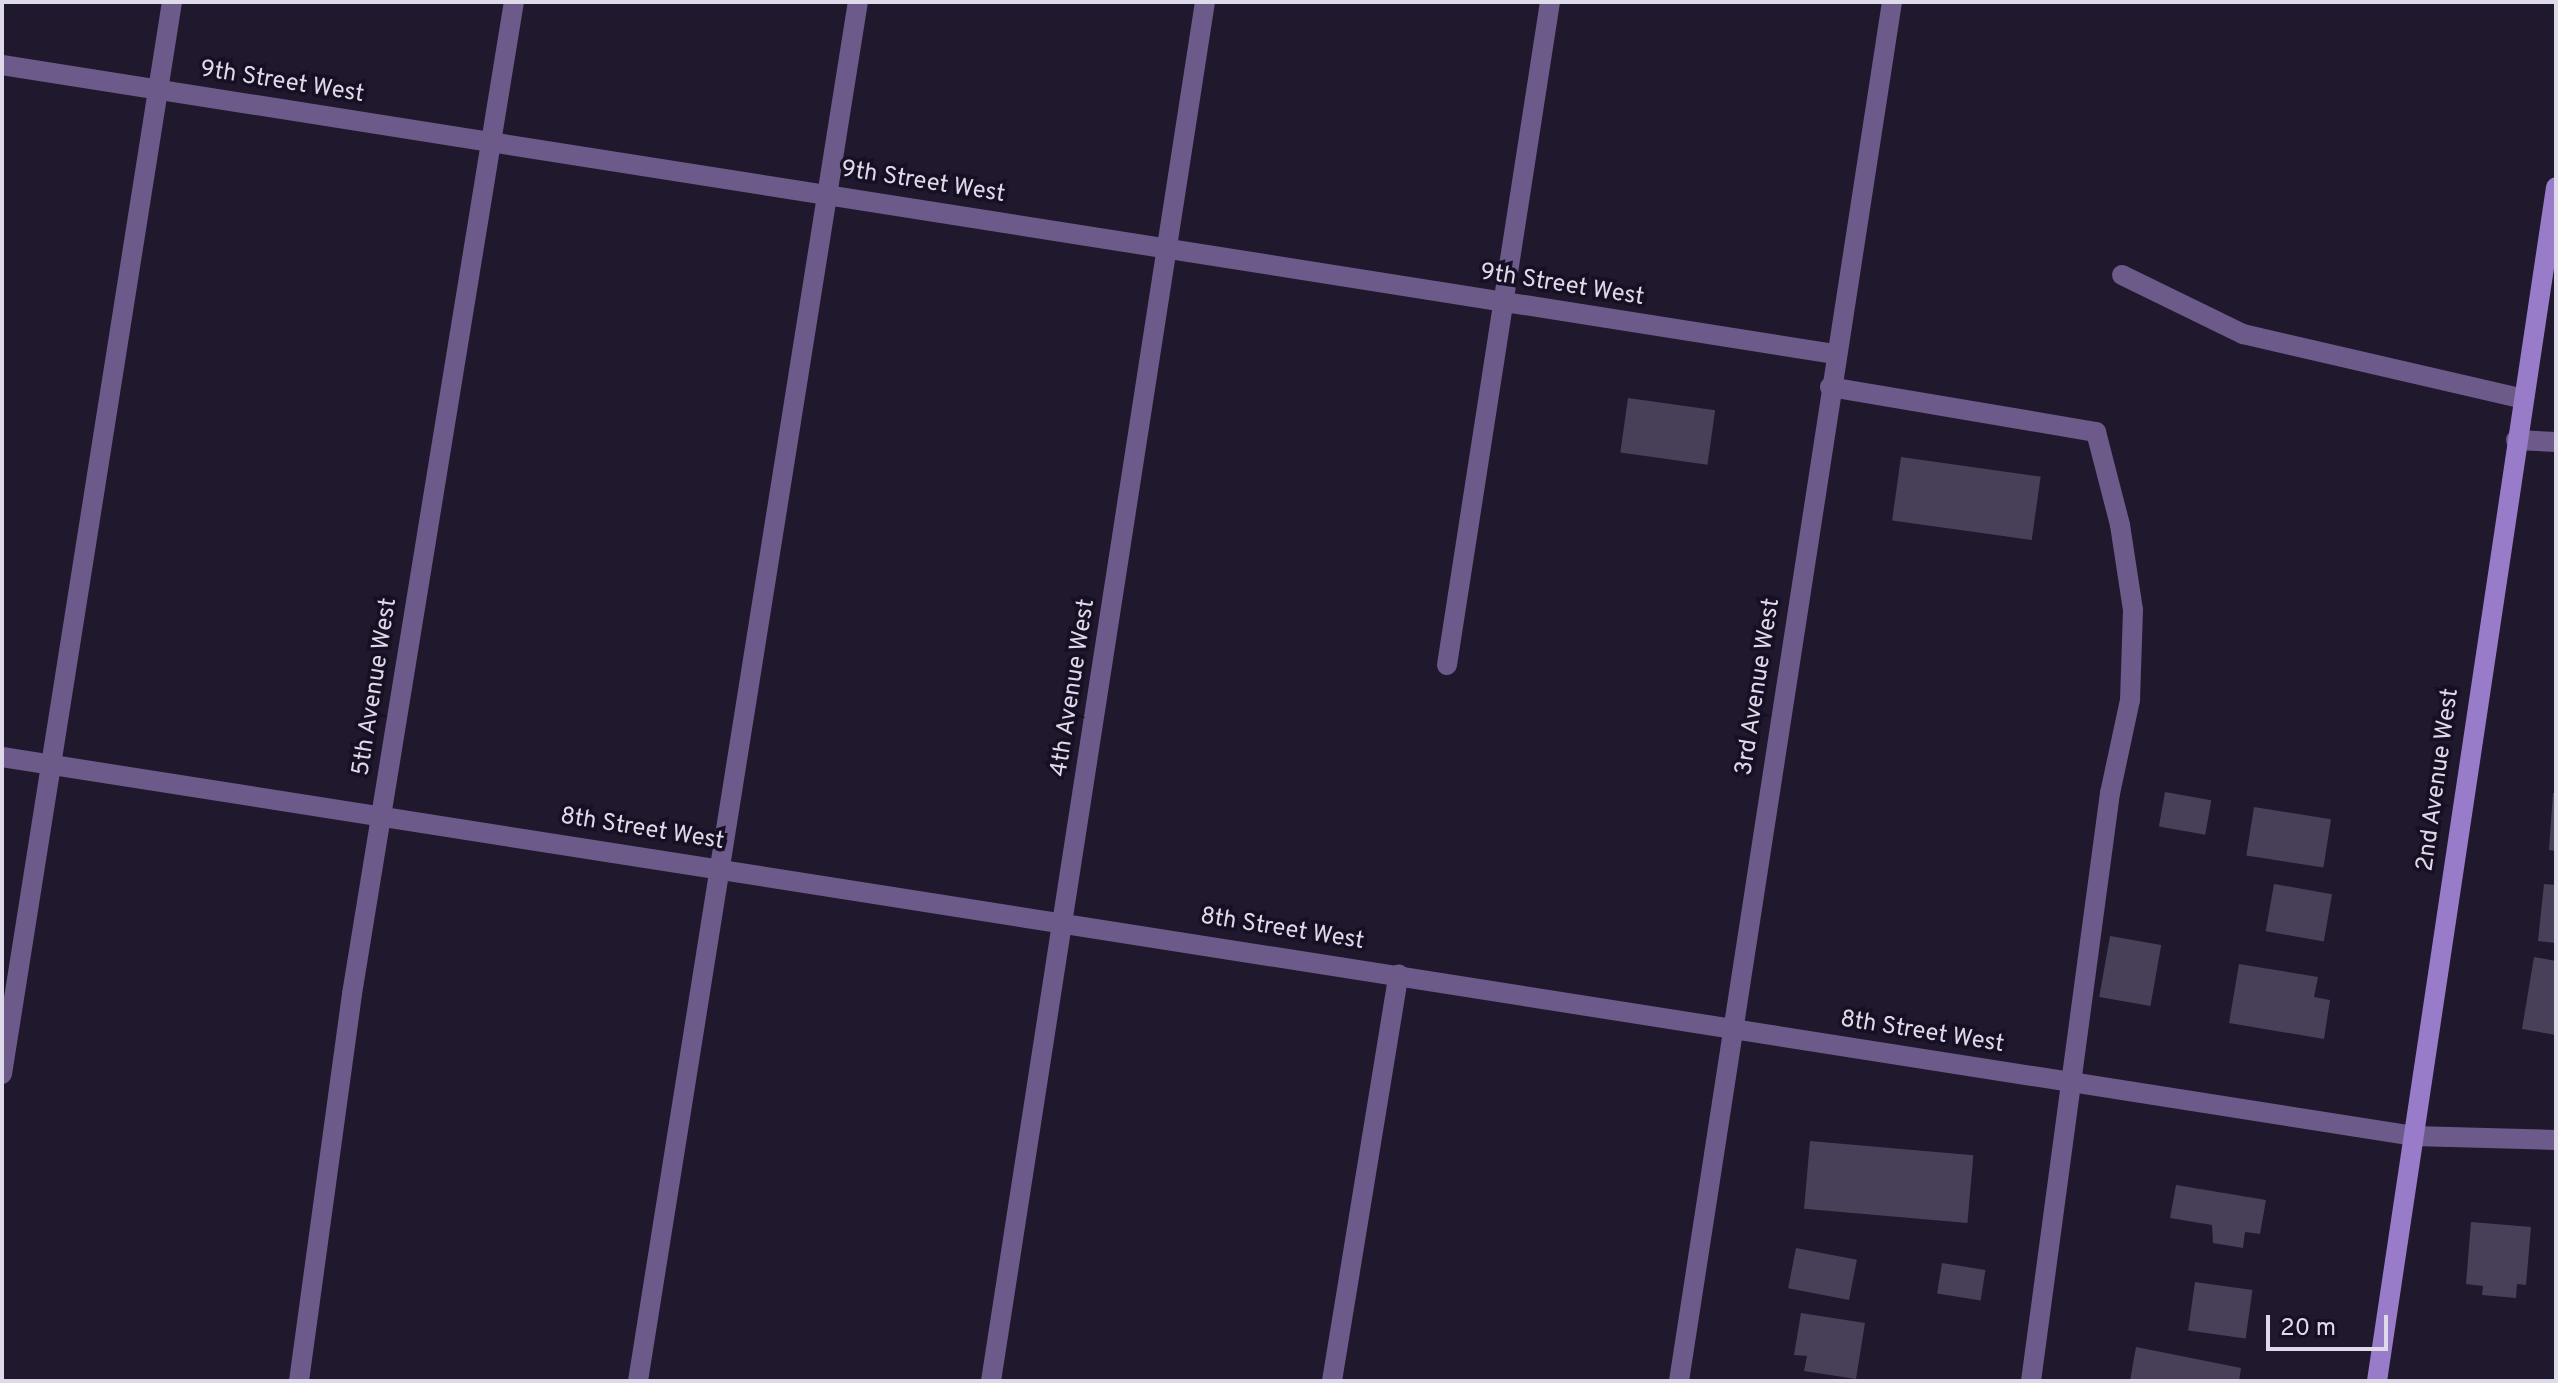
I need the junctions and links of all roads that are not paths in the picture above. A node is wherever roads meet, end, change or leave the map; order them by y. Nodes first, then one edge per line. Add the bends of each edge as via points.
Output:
1 (172, 2) edge
2 (514, 2) edge
3 (858, 2) edge
4 (1205, 2) edge
5 (1550, 2) edge
6 (1892, 2) edge
7 (2, 65) edge
8 (158, 90) junction
9 (491, 142) junction
10 (2556, 187) edge
11 (828, 194) junction
12 (1167, 249) junction
13 (2122, 275) dead end
14 (1501, 304) junction
15 (1835, 354) junction
16 (1830, 387) junction
17 (2520, 398) junction
18 (2516, 440) junction
19 (2556, 442) edge
20 (1447, 665) dead end
21 (2, 757) edge
22 (53, 765) junction
23 (381, 816) junction
24 (721, 868) junction
25 (1065, 922) junction
26 (1399, 974) junction
27 (1733, 1031) junction
28 (2, 1074) edge
29 (2072, 1083) junction
30 (2413, 1136) junction
31 (2556, 1140) edge
32 (299, 1381) edge
33 (638, 1381) edge
34 (991, 1381) edge
35 (1332, 1381) edge
36 (1679, 1381) edge
37 (2031, 1381) edge
38 (2377, 1381) edge

1 - 8 street
2 - 9 street, 5th Avenue West
3 - 11 street
4 - 12 street, 4th Avenue West
5 - 14 street
6 - 15 street, 3rd Avenue West
7 - 8 street, 9th Street West
8 - 9 street, 9th Street West
8 - 22 street
9 - 11 street, 9th Street West
9 - 23 street, 5th Avenue West
10 - 17 main road, 2nd Avenue West
11 - 12 street, 9th Street West
11 - 24 street
12 - 14 street, 9th Street West
12 - 25 street, 4th Avenue West
13 - 17 street via 2243,334
14 - 15 street, 9th Street West
14 - 20 street
15 - 16 street, 3rd Avenue West
16 - 27 street, 3rd Avenue West
16 - 29 street via 2096,432 2133,610 2130,700 2110,793
17 - 18 main road, 2nd Avenue West
18 - 19 street
18 - 30 main road, 2nd Avenue West
21 - 22 street, 8th Street West
22 - 23 street, 8th Street West
22 - 28 street
23 - 24 street, 8th Street West
23 - 32 street, 5th Avenue West
24 - 25 street, 8th Street West
24 - 33 street
25 - 26 street, 8th Street West
25 - 34 street, 4th Avenue West
26 - 27 street, 8th Street West
26 - 35 street
27 - 29 street, 8th Street West
27 - 36 street, 3rd Avenue West
29 - 30 street, 8th Street West
29 - 37 street
30 - 31 street, 8th Street West
30 - 38 main road, 2nd Avenue West

